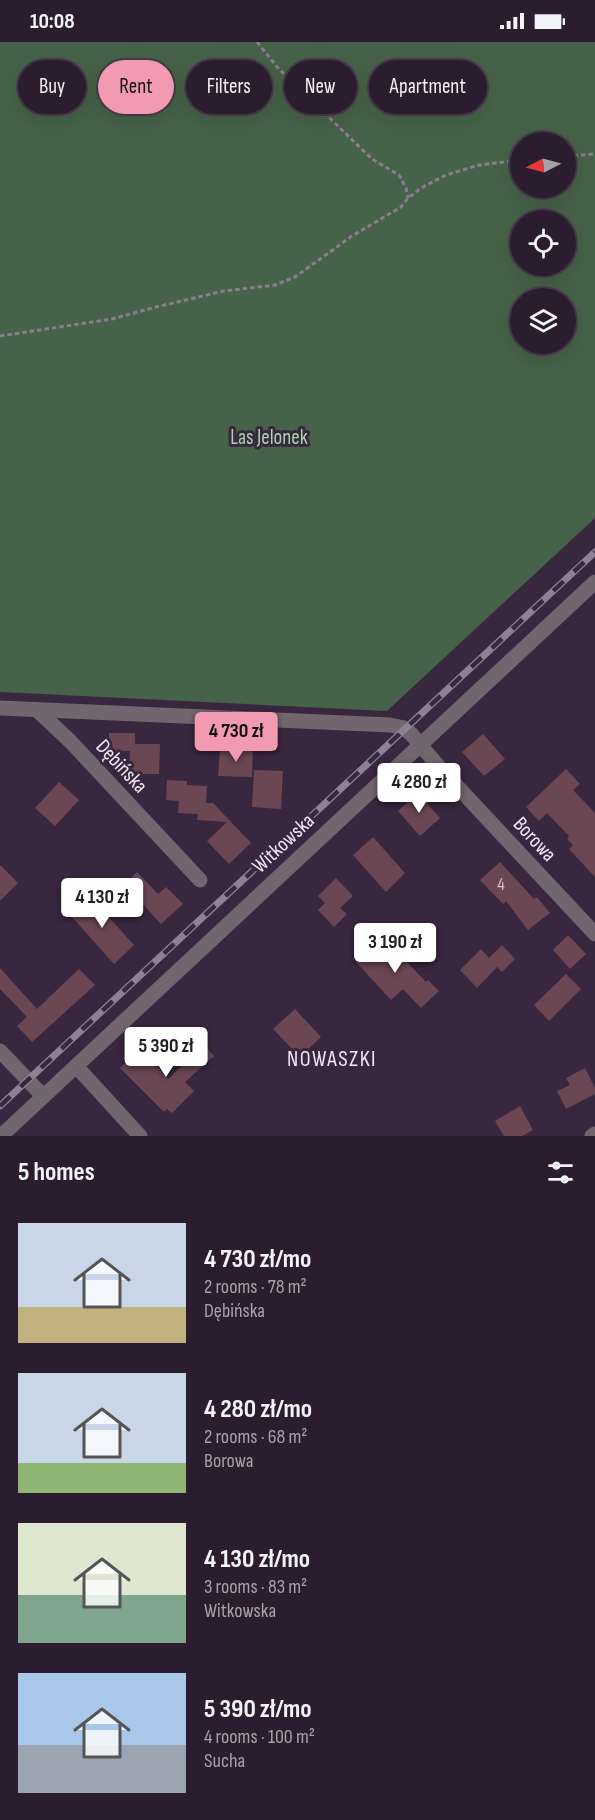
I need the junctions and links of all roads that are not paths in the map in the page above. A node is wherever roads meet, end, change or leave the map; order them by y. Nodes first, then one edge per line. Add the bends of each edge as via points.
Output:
1 (595, 582) edge
2 (0, 708) edge
3 (37, 710) junction
4 (420, 744) junction
5 (200, 880) dead end
6 (595, 934) edge
7 (0, 1051) edge
8 (76, 1066) junction
9 (44, 1096) junction
10 (1, 1136) edge
11 (140, 1136) edge

1 - 4 street, Witkowska
2 - 3 street
3 - 4 street, Borowa via 390,726 404,728
3 - 5 street, Dębińska
4 - 6 street, Borowa
4 - 8 street, Witkowska
7 - 9 street
8 - 9 street, Witkowska
8 - 11 street
9 - 10 street, Witkowska

